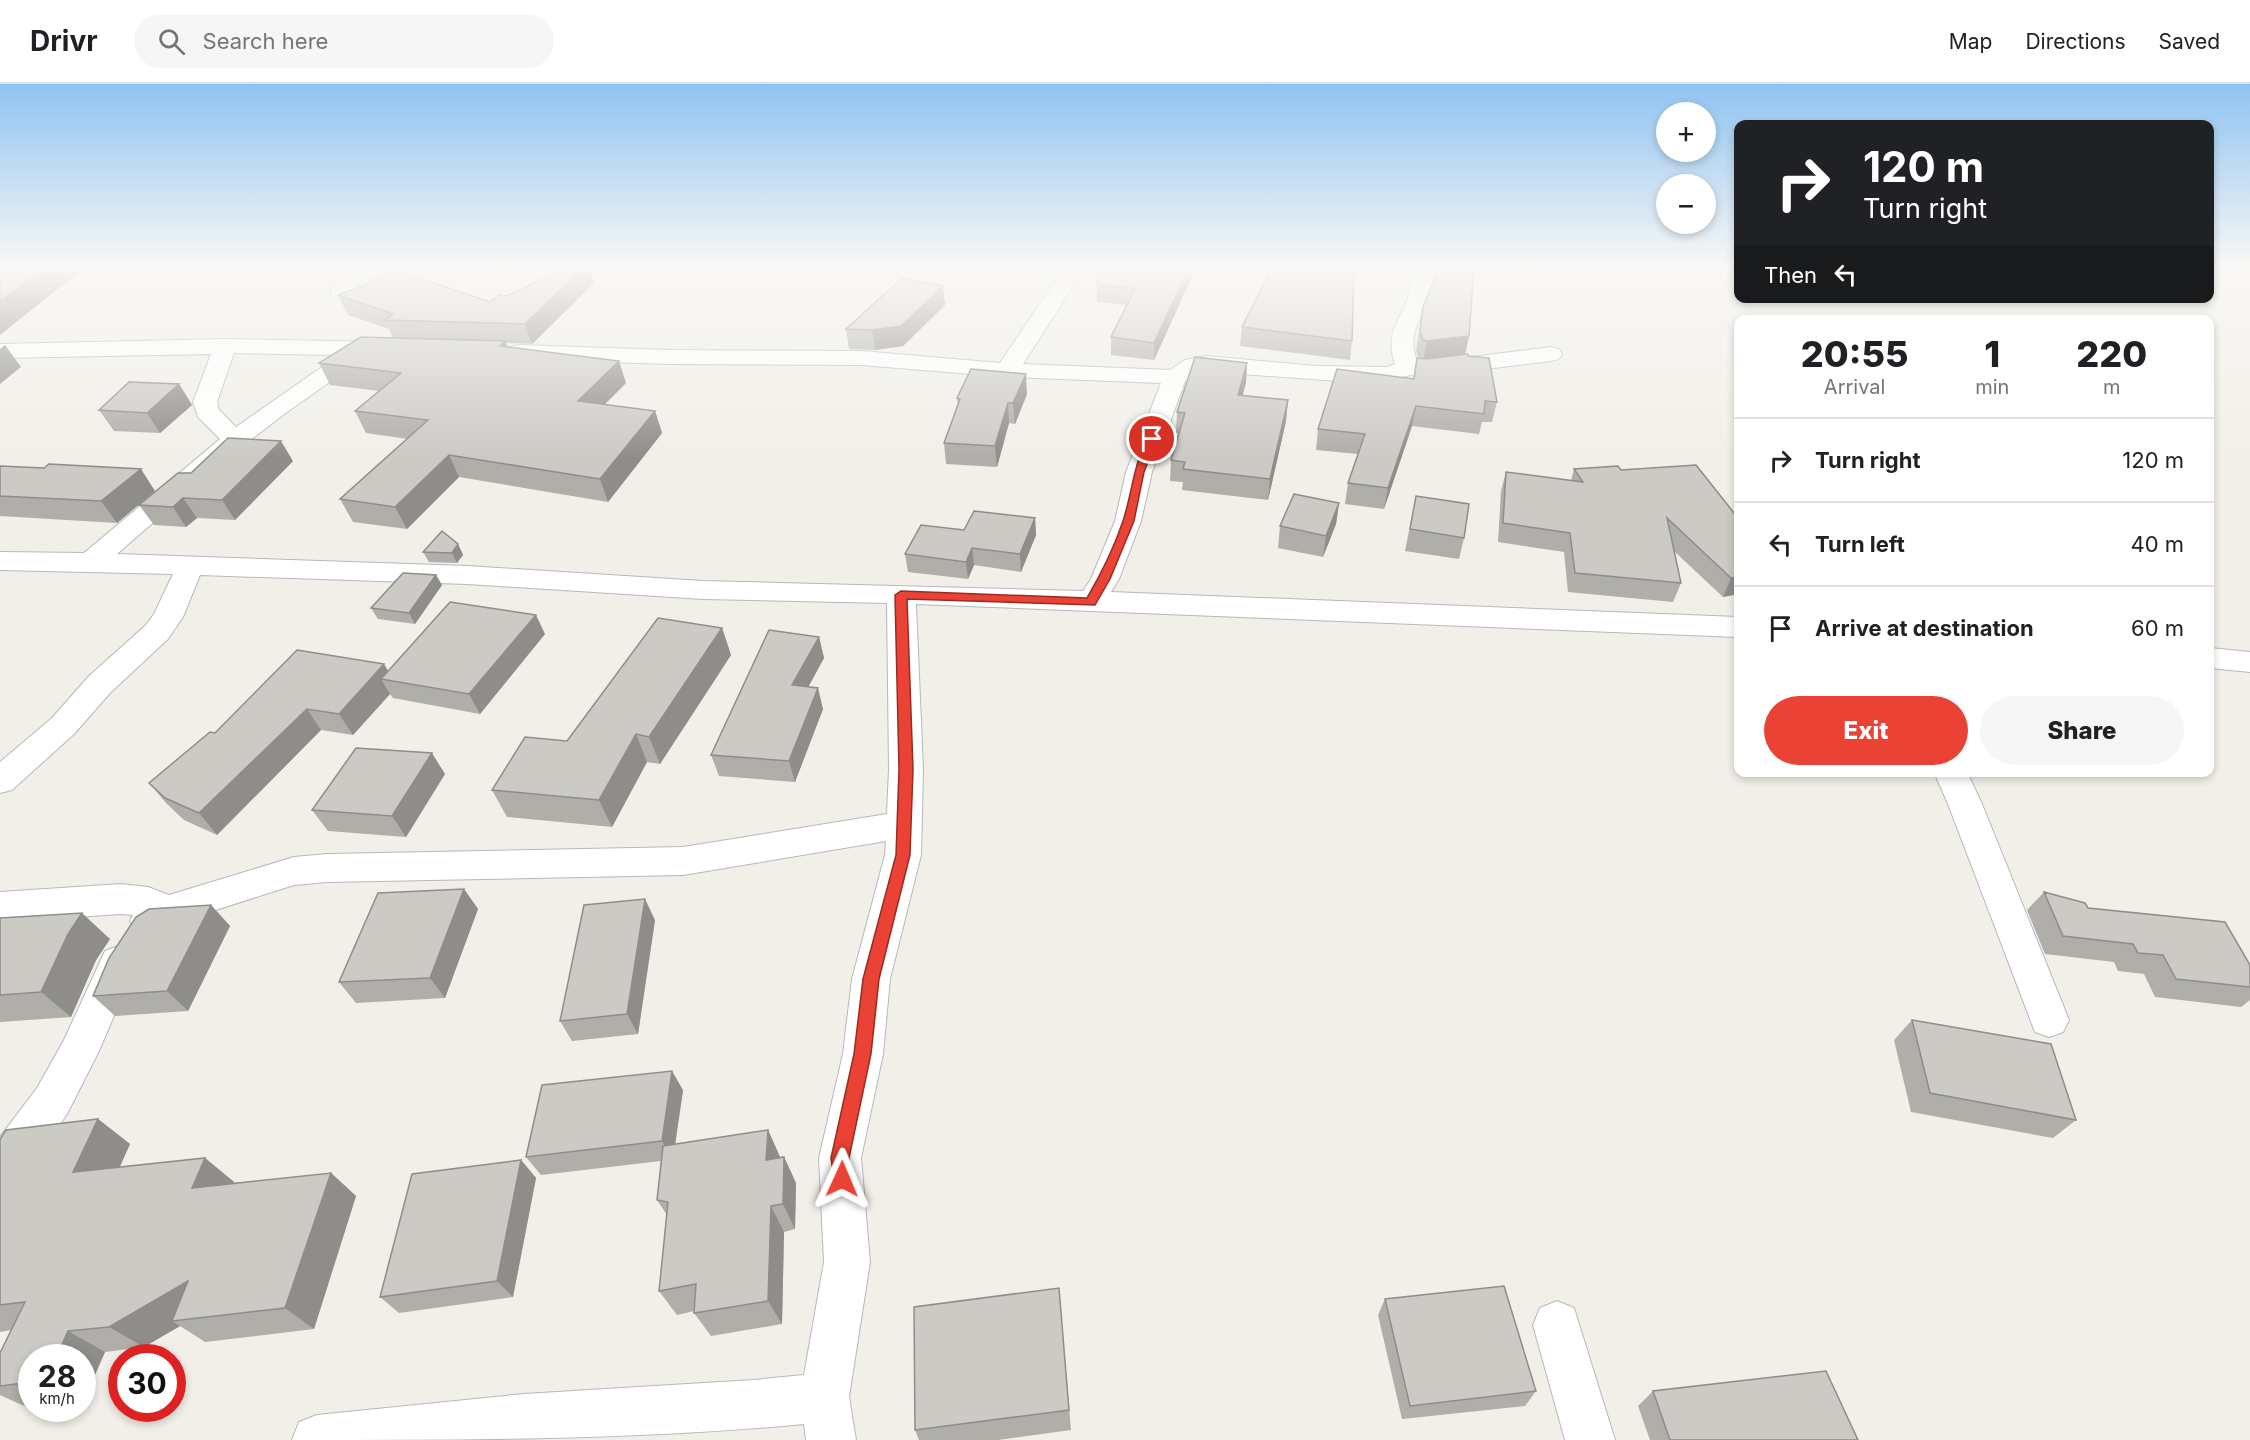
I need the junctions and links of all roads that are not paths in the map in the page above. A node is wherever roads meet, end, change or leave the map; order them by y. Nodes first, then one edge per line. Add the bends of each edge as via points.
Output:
1 (1032, 331) edge
2 (1404, 331) edge
3 (225, 346) junction
4 (364, 348) junction
5 (408, 350) edge
6 (0, 351) edge
7 (498, 352) edge
8 (1551, 354) dead end
9 (1407, 366) junction
10 (1007, 369) junction
11 (1175, 377) junction
12 (235, 440) junction
13 (0, 561) edge
14 (91, 562) junction
15 (190, 566) junction
16 (901, 595) junction
17 (1091, 602) junction
18 (1734, 627) edge
19 (2214, 658) edge
20 (2250, 662) edge
21 (1952, 777) edge
22 (0, 781) edge
23 (904, 825) junction
24 (0, 907) edge
25 (166, 911) junction
26 (2049, 1020) dead end
27 (0, 1174) edge
28 (1557, 1325) dead end
29 (828, 1419) edge
30 (317, 1440) edge
31 (1590, 1440) edge

1 - 10 street
2 - 9 street via 1401,348
3 - 4 street
3 - 6 street
3 - 12 street via 205,402 207,412
4 - 5 street
4 - 12 street
7 - 10 street via 862,358
8 - 9 street via 1422,370
9 - 11 street via 1388,374 1347,375 1206,363 1193,365
10 - 11 street
11 - 17 street via 1139,472 1128,521 1105,579
12 - 14 street
13 - 14 street
14 - 15 street
15 - 16 street via 467,575 714,591
15 - 22 street via 168,617 157,632 100,684 63,726
16 - 17 street
16 - 23 street
17 - 18 street
19 - 20 street
21 - 26 street
23 - 25 street via 683,861 294,871
23 - 29 street via 903,855 871,979 862,1054 840,1158 847,1262
24 - 25 street via 121,899 148,902
25 - 27 street via 142,925 130,941 52,1101
28 - 31 street
29 - 30 street via 753,1405 524,1419

